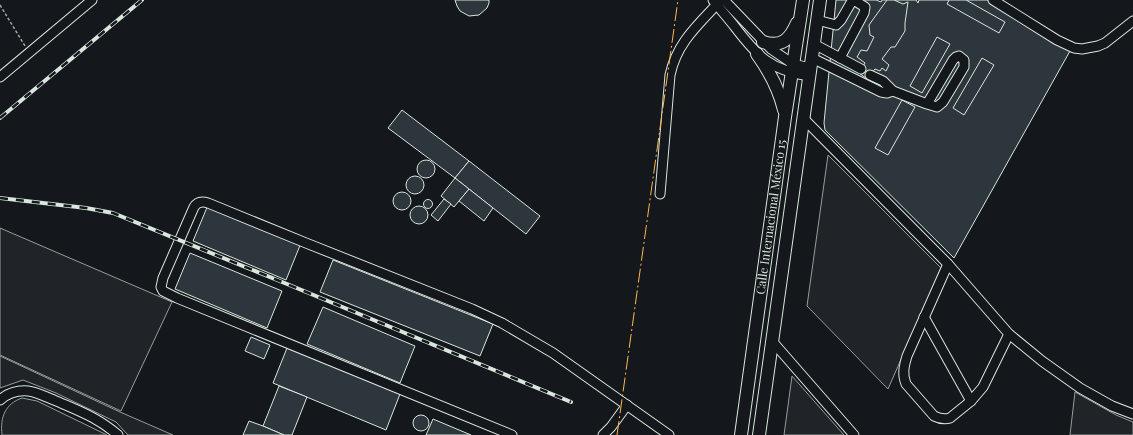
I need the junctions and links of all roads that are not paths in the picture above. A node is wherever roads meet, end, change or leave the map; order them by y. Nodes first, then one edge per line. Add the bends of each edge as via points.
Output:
1 (92, 0) edge
2 (820, 0) edge
3 (993, 0) edge
4 (719, 1) edge
5 (802, 4) edge
6 (817, 20) junction
7 (1133, 21) edge
8 (764, 42) junction
9 (814, 44) junction
10 (757, 54) junction
11 (840, 58) junction
12 (811, 67) junction
13 (792, 69) junction
14 (861, 69) dead end
15 (870, 74) dead end
16 (0, 77) edge
17 (893, 91) junction
18 (927, 104) junction
19 (785, 117) junction
20 (803, 118) junction
21 (660, 194) dead end
22 (948, 264) junction
23 (924, 317) junction
24 (1010, 334) junction
25 (772, 341) junction
26 (0, 400) edge
27 (972, 401) junction
28 (627, 405) junction
29 (1133, 414) edge
30 (118, 435) edge
31 (512, 435) edge
32 (603, 435) edge
33 (669, 435) edge
34 (741, 435) edge
35 (759, 435) edge
36 (854, 435) edge

1 - 16 street
2 - 6 main road, Calle Internacional México 15
3 - 7 street via 1074,48 1082,49 1105,43
4 - 8 street
4 - 10 street
4 - 21 street via 688,37 673,61
5 - 8 main road via 791,36 777,44
5 - 13 main road, Calle Internacional México 15
6 - 9 main road, Calle Internacional México 15
6 - 11 street via 836,25 852,1 865,7
8 - 13 street
9 - 11 street
9 - 12 main road, Calle Internacional México 15
10 - 13 street via 777,68
10 - 19 main road via 776,83
11 - 14 street
12 - 13 street
12 - 17 street via 881,92
12 - 20 main road, Calle Internacional México 15
13 - 19 main road, Calle Internacional México 15
15 - 17 street via 883,81
17 - 18 street
18 - 18 street via 937,107 943,102 964,67 964,60 956,57 952,60
19 - 34 main road, Calle Internacional México 15
20 - 22 street
20 - 25 main road, Calle Internacional México 15
22 - 23 street
22 - 24 street
23 - 27 street
23 - 27 street via 904,363 906,384 939,419 950,418
24 - 27 street via 988,378
24 - 29 street via 1080,388 1112,406
25 - 35 main road, Calle Internacional México 15
25 - 36 street
26 - 30 street via 6,394 16,391 39,394 95,418
28 - 31 street via 553,353 502,323 208,203 196,203 162,278 161,287 167,294
28 - 32 street
28 - 33 street

